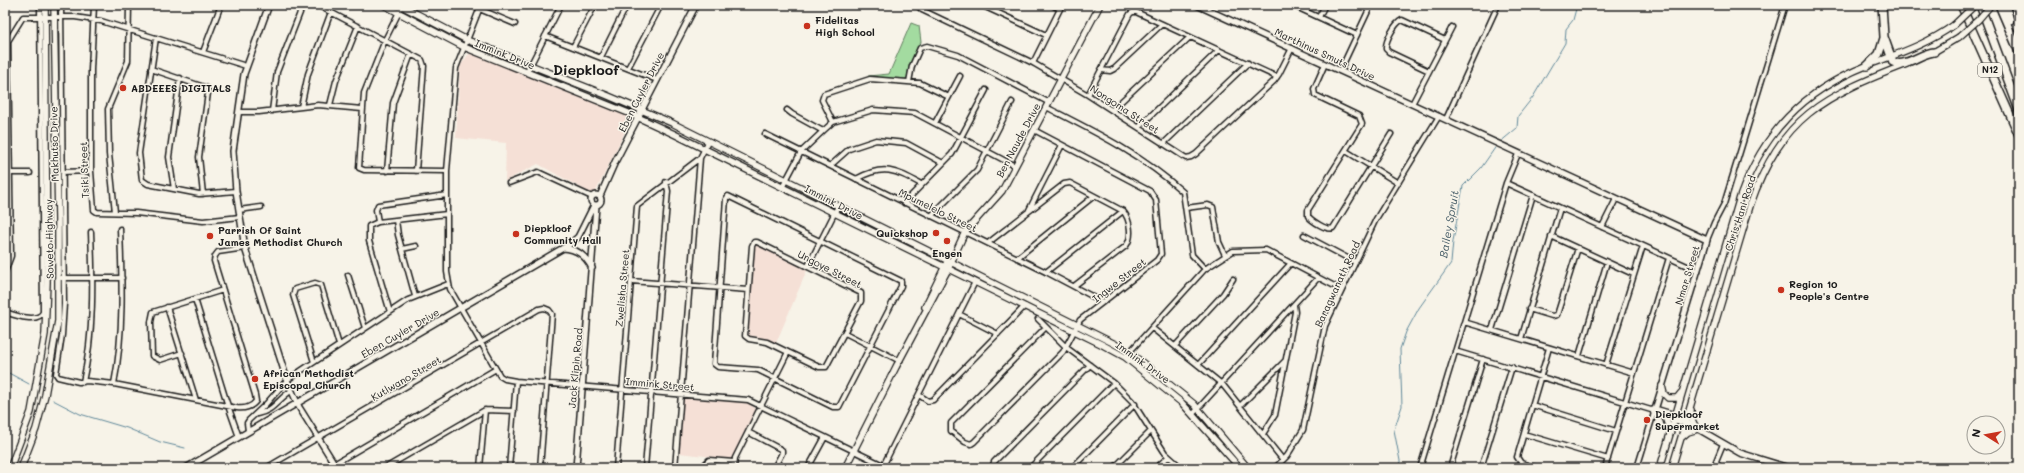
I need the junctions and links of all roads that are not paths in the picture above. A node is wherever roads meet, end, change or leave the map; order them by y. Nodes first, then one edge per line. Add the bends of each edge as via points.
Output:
1 (40, 5) edge
2 (45, 5) edge
3 (54, 5) edge
4 (61, 5) edge
5 (94, 5) edge
6 (129, 5) edge
7 (221, 5) edge
8 (269, 5) edge
9 (302, 5) edge
10 (317, 5) edge
11 (384, 5) edge
12 (470, 5) edge
13 (481, 5) edge
14 (561, 5) edge
15 (595, 5) edge
16 (627, 5) edge
17 (660, 5) edge
18 (696, 5) edge
19 (917, 5) edge
20 (981, 5) edge
21 (1052, 5) edge
22 (1097, 5) edge
23 (1100, 5) edge
24 (1198, 5) edge
25 (1292, 5) edge
26 (1325, 5) edge
27 (1372, 5) edge
28 (1498, 5) edge
29 (1785, 5) edge
30 (1882, 5) edge
31 (1961, 5) edge
32 (1975, 5) edge
33 (1980, 5) edge
34 (1991, 5) edge
35 (1999, 5) edge
36 (2005, 5) edge
37 (401, 6) edge
38 (1061, 7) edge
39 (479, 10) junction
40 (331, 12) junction
41 (399, 13) junction
42 (43, 17) junction
43 (54, 17) junction
44 (61, 17) junction
45 (1319, 17) junction
46 (94, 19) junction
47 (515, 24) dead end
48 (1162, 24) junction
49 (358, 26) junction
50 (1088, 26) junction
51 (1452, 27) dead end
52 (128, 30) junction
53 (1046, 35) junction
54 (1357, 35) junction
55 (545, 36) junction
56 (1190, 37) junction
57 (1884, 37) junction
58 (156, 38) junction
59 (385, 40) junction
60 (467, 40) junction
61 (1445, 40) junction
62 (8, 41) junction
63 (5, 46) edge
64 (464, 47) junction
65 (574, 47) junction
66 (1292, 48) junction
67 (2019, 48) edge
68 (1219, 50) junction
69 (203, 52) junction
70 (1934, 52) junction
71 (2019, 52) edge
72 (411, 54) junction
73 (601, 57) junction
74 (1890, 58) junction
75 (1033, 62) junction
76 (1248, 63) junction
77 (1325, 64) junction
78 (530, 65) junction
79 (246, 66) junction
80 (1867, 66) junction
81 (628, 68) junction
82 (151, 69) junction
83 (1101, 70) junction
84 (1340, 71) junction
85 (1429, 71) junction
86 (527, 72) junction
87 (960, 76) dead end
88 (1277, 77) junction
89 (180, 78) junction
90 (657, 80) junction
91 (1060, 80) junction
92 (909, 82) junction
93 (986, 90) dead end
94 (1088, 94) junction
95 (949, 97) junction
96 (1012, 102) dead end
97 (1047, 104) junction
98 (1412, 104) junction
99 (330, 105) junction
100 (301, 107) junction
101 (362, 109) junction
102 (642, 110) junction
103 (787, 110) dead end
104 (1112, 110) junction
105 (2019, 110) edge
106 (272, 111) junction
107 (239, 112) junction
108 (1439, 116) junction
109 (638, 117) junction
110 (1446, 119) junction
111 (833, 122) junction
112 (935, 123) junction
113 (1139, 128) junction
114 (1034, 130) junction
115 (822, 131) junction
116 (765, 134) dead end
117 (1391, 134) dead end
118 (2019, 135) edge
119 (961, 137) junction
120 (708, 142) junction
121 (1062, 144) junction
122 (1163, 144) junction
123 (705, 149) junction
124 (987, 151) junction
125 (1346, 151) junction
126 (801, 152) junction
127 (1518, 154) junction
128 (700, 158) junction
129 (943, 163) junction
130 (830, 166) junction
131 (1016, 166) junction
132 (1372, 167) junction
133 (91, 171) junction
134 (387, 171) junction
135 (416, 171) junction
136 (447, 171) junction
137 (30, 172) dead end
138 (62, 172) junction
139 (7, 173) edge
140 (856, 179) junction
141 (666, 182) junction
142 (510, 183) dead end
143 (784, 183) junction
144 (1398, 183) junction
145 (1506, 183) junction
146 (921, 184) junction
147 (174, 189) junction
148 (236, 191) junction
149 (203, 194) junction
150 (447, 195) junction
151 (1533, 195) junction
152 (1094, 196) junction
153 (1616, 199) junction
154 (595, 201) junction
155 (904, 203) junction
156 (838, 206) junction
157 (261, 207) dead end
158 (1186, 208) junction
159 (1560, 208) junction
160 (239, 210) junction
161 (1028, 211) junction
162 (1123, 211) junction
163 (115, 212) junction
164 (835, 212) junction
165 (447, 214) junction
166 (931, 216) junction
167 (240, 217) junction
168 (396, 220) junction
169 (378, 222) junction
170 (1602, 227) junction
171 (120, 229) dead end
172 (91, 232) dead end
173 (965, 232) junction
174 (1304, 235) dead end
175 (1551, 236) junction
176 (821, 240) junction
177 (1707, 240) junction
178 (988, 243) junction
179 (416, 246) dead end
180 (1643, 246) junction
181 (245, 248) junction
182 (562, 248) junction
183 (1578, 248) junction
184 (402, 249) junction
185 (1225, 255) junction
186 (1017, 258) junction
187 (1669, 258) junction
188 (1291, 262) junction
189 (1356, 262) junction
190 (1606, 262) junction
191 (948, 264) junction
192 (808, 266) junction
193 (592, 269) junction
194 (1205, 269) junction
195 (1698, 271) junction
196 (5, 272) edge
197 (1046, 272) junction
198 (1633, 274) junction
199 (348, 275) dead end
200 (61, 278) junction
201 (93, 278) junction
202 (122, 278) junction
203 (1318, 278) junction
204 (1233, 279) dead end
205 (631, 281) junction
206 (975, 282) junction
207 (448, 284) junction
208 (660, 284) junction
209 (690, 286) junction
210 (1074, 286) junction
211 (719, 288) junction
212 (223, 290) junction
213 (748, 290) junction
214 (1342, 290) junction
215 (415, 296) junction
216 (196, 299) junction
217 (1103, 302) junction
218 (1294, 305) junction
219 (1025, 306) junction
220 (167, 307) junction
221 (461, 308) junction
222 (1529, 309) junction
223 (5, 312) edge
224 (390, 312) junction
225 (959, 314) junction
226 (1038, 319) dead end
227 (1464, 322) junction
228 (1046, 327) junction
229 (365, 328) junction
230 (1076, 328) junction
231 (1152, 328) junction
232 (1492, 330) junction
233 (846, 333) junction
234 (998, 334) junction
235 (1521, 339) junction
236 (481, 343) junction
237 (339, 345) junction
238 (871, 346) junction
239 (1175, 346) junction
240 (1067, 348) junction
241 (1549, 348) junction
242 (1455, 351) junction
243 (788, 352) junction
244 (1129, 352) junction
245 (182, 353) junction
246 (1579, 356) junction
247 (1124, 357) junction
248 (1483, 359) junction
249 (1285, 360) junction
250 (900, 361) junction
251 (314, 362) junction
252 (1198, 365) junction
253 (1606, 365) junction
254 (1090, 366) junction
255 (1512, 367) junction
256 (496, 369) junction
257 (1634, 373) junction
258 (1541, 376) junction
259 (775, 378) junction
260 (287, 380) junction
261 (516, 381) junction
262 (83, 382) junction
263 (546, 383) junction
264 (1114, 383) junction
265 (114, 384) junction
266 (1221, 384) junction
267 (582, 386) junction
268 (1662, 386) junction
269 (1684, 388) junction
270 (622, 389) junction
271 (291, 391) junction
272 (652, 392) junction
273 (681, 394) junction
274 (918, 395) junction
275 (1693, 396) junction
276 (196, 400) junction
277 (1625, 402) junction
278 (297, 403) junction
279 (1135, 404) junction
280 (1532, 405) junction
281 (228, 406) junction
282 (761, 406) junction
283 (1240, 406) junction
284 (1198, 408) junction
285 (485, 410) junction
286 (514, 411) junction
287 (1653, 411) junction
288 (256, 414) junction
289 (1193, 414) junction
290 (1665, 417) junction
291 (1675, 417) junction
292 (1687, 423) junction
293 (1697, 429) junction
294 (1151, 431) junction
295 (1616, 431) junction
296 (248, 432) junction
297 (748, 432) junction
298 (1670, 433) junction
299 (1263, 434) junction
300 (1524, 434) junction
301 (239, 436) junction
302 (825, 437) junction
303 (318, 438) junction
304 (1680, 439) junction
305 (1723, 444) junction
306 (854, 452) junction
307 (1168, 457) junction
308 (1608, 459) junction
309 (1284, 460) junction
310 (734, 462) junction
311 (335, 466) edge
312 (882, 467) edge
313 (10, 468) edge
314 (21, 468) edge
315 (186, 468) edge
316 (266, 468) edge
317 (385, 468) edge
318 (480, 468) edge
319 (509, 468) edge
320 (540, 468) edge
321 (576, 468) edge
322 (616, 468) edge
323 (645, 468) edge
324 (675, 468) edge
325 (704, 468) edge
326 (734, 468) edge
327 (774, 468) edge
328 (808, 468) edge
329 (845, 468) edge
330 (992, 468) edge
331 (1030, 468) edge
332 (1072, 468) edge
333 (1114, 468) edge
334 (1156, 468) edge
335 (1182, 468) edge
336 (1240, 468) edge
337 (1248, 468) edge
338 (1275, 468) edge
339 (1420, 468) edge
340 (1450, 468) edge
341 (1481, 468) edge
342 (1538, 468) edge
343 (1606, 468) edge
344 (1637, 468) edge
345 (1660, 468) edge
346 (1672, 468) edge
347 (1719, 468) edge
348 (1789, 468) edge

1 - 42 street, Makhutso Drive
2 - 42 main road, Soweto Highway
3 - 43 main road, Soweto Highway
4 - 44 street, Makhutso Drive
5 - 46 street, Tsiki Street
6 - 52 street
7 - 69 street
8 - 79 street
9 - 106 street via 277,72
10 - 40 street
11 - 41 main road, Immink Drive
12 - 39 street
13 - 39 street
14 - 55 street
15 - 65 street
16 - 73 street
17 - 81 street
18 - 90 street, Eben Cuyler Drive
19 - 75 street, Nongoma Street via 922,10
20 - 53 street
21 - 38 street
22 - 50 main road, Ben Naude Drive
23 - 50 main road, Ben Naude Drive
24 - 66 street, Marthinus Smuts Drive
25 - 45 street
26 - 45 street
27 - 54 street
28 - 110 street
29 - 177 street via 1724,204
30 - 57 highway
31 - 118 highway, N12
32 - 74 main road, Chris Hani Road, bridge via 1954,25 1928,41
33 - 105 highway
34 - 70 main road, Chris Hani Road, bridge via 1959,37
35 - 71 highway
36 - 67 highway
37 - 41 street
37 - 60 main road, Immink Drive
38 - 53 street
39 - 47 street
39 - 60 street
40 - 49 street
40 - 100 street via 308,74
41 - 59 street
41 - 64 main road, Immink Drive
42 - 43 street
42 - 62 street via 23,18
42 - 223 street, Makhutso Drive via 43,312 40,317
42 - 313 main road, Soweto Highway via 47,274 45,334 31,412
43 - 44 street
43 - 200 main road, Soweto Highway
44 - 46 street
44 - 138 street, Makhutso Drive
45 - 54 street
46 - 52 street
46 - 133 street, Tsiki Street via 91,49
48 - 56 street
48 - 83 street via 1114,69
48 - 83 street via 1137,12 1132,13
49 - 59 street
49 - 99 street via 336,82
50 - 91 main road, Ben Naude Drive
51 - 61 street
52 - 58 street
52 - 163 street via 128,61 108,109 108,154
53 - 75 street
54 - 84 street
55 - 65 street
55 - 78 street
56 - 68 street
56 - 104 street
57 - 74 highway
57 - 80 highway via 1879,54
58 - 69 street
58 - 82 street
59 - 72 street
59 - 101 street via 365,89
60 - 64 street
60 - 78 main road, Immink Drive
61 - 85 street
61 - 85 street via 1402,20 1398,22 1386,44 1389,52
62 - 63 street
62 - 139 street
64 - 86 main road, Immink Drive
64 - 136 street via 456,68
65 - 73 street
66 - 77 street, Marthinus Smuts Drive
66 - 88 street, Nongoma Street
68 - 76 street
68 - 113 street
69 - 79 street
70 - 74 highway via 1896,64
70 - 275 main road, Chris Hani Road via 1860,82 1830,98 1797,124 1780,143 1754,192
72 - 134 street via 393,103
72 - 135 street via 422,60 424,66
73 - 81 street
74 - 80 main road, Chris Hani Road
75 - 91 street, Nongoma Street
76 - 88 street
76 - 122 street
77 - 84 street, Marthinus Smuts Drive
77 - 125 street via 1314,89 1314,95 1358,116 1362,122
78 - 86 street
78 - 102 main road, Immink Drive
79 - 107 street
80 - 269 main road, Chris Hani Road via 1832,82 1809,97 1777,128 1757,157 1740,197
81 - 90 street
82 - 89 street
82 - 147 street via 139,153 140,175 148,184
83 - 94 street
84 - 98 street, Marthinus Smuts Drive
85 - 98 street
86 - 109 main road, Immink Drive
87 - 95 street
88 - 122 street, Nongoma Street via 1191,157 1184,157
89 - 147 street via 169,157
89 - 149 street via 204,85 207,90 199,157
90 - 102 street, Eben Cuyler Drive
91 - 94 street, Nongoma Street
91 - 97 main road, Ben Naude Drive
92 - 95 street via 922,84
92 - 97 street via 912,66 920,48 927,46 958,56
92 - 111 street via 870,79 825,93 822,100
93 - 119 street
94 - 104 street, Nongoma Street
95 - 112 street
96 - 124 street
97 - 114 main road, Ben Naude Drive
97 - 158 street via 1149,163 1183,192
98 - 108 street, Marthinus Smuts Drive
99 - 100 street
99 - 101 street
100 - 106 street
101 - 134 street via 359,168
102 - 109 street, Eben Cuyler Drive
102 - 120 main road, Immink Drive
103 - 115 street
104 - 113 street, Nongoma Street
106 - 107 street
107 - 148 street via 233,151
108 - 110 street, Marthinus Smuts Drive
108 - 144 street, Baragwanath Road
109 - 123 main road, Immink Drive
109 - 154 street, Eben Cuyler Drive
110 - 127 street, Nmar Street
111 - 112 street via 877,110 911,112
111 - 115 street
112 - 119 street
113 - 122 street, Nongoma Street
114 - 121 street, Ingwe Street
114 - 131 main road, Ben Naude Drive
115 - 126 street
116 - 126 street, Mpumelelo Street
117 - 132 street
119 - 124 street
119 - 129 street via 952,154
120 - 123 street, Zwelisha Street
120 - 143 main road, Immink Drive
121 - 161 street
121 - 217 street, Ingwe Street via 1147,189 1156,200 1162,249 1160,256
123 - 128 street, Zwelisha Street
123 - 143 main road, Immink Drive
124 - 131 street
124 - 166 street via 975,173
125 - 132 street
125 - 132 street via 1308,210 1308,216 1328,229 1334,228
126 - 130 street, Mpumelelo Street
126 - 143 street
127 - 145 street
127 - 153 street, Nmar Street
128 - 141 street, Zwelisha Street
128 - 209 street
129 - 130 street via 906,143 876,140 849,149
129 - 146 street
130 - 140 street, Mpumelelo Street
131 - 173 main road, Ben Naude Drive via 998,195
132 - 144 street
133 - 138 street
133 - 163 street, Tsiki Street via 94,210
134 - 135 street
135 - 136 street
136 - 150 street
137 - 139 street
138 - 200 street, Makhutso Drive
139 - 196 street via 11,256
140 - 146 street via 871,171 889,170 899,172
140 - 155 street, Mpumelelo Street
141 - 205 street, Zwelisha Street via 637,206
141 - 208 street via 668,191
142 - 154 street via 538,172
143 - 156 main road, Immink Drive
143 - 164 main road, Immink Drive
144 - 189 street, Baragwanath Road via 1376,220
145 - 151 street
145 - 227 street
146 - 155 street
147 - 149 street
148 - 149 street
148 - 160 street
150 - 165 street
150 - 169 street via 378,205
151 - 159 street
151 - 232 street
152 - 161 street via 1066,183
152 - 162 street
152 - 186 street
153 - 170 street
153 - 177 street, Nmar Street
154 - 182 street, Eben Cuyler Drive via 576,240
154 - 193 street
155 - 166 street, Mpumelelo Street
156 - 164 street
156 - 191 main road, Immink Drive
157 - 160 street
158 - 185 street via 1209,205 1213,207 1219,242
158 - 194 street via 1192,255
159 - 170 street
159 - 175 street
160 - 167 street
161 - 178 street
162 - 197 street
162 - 210 street via 1127,217 1130,236 1127,245
163 - 167 street, Tsiki Street via 203,221
164 - 176 street
164 - 191 main road, Immink Drive
165 - 168 street
165 - 207 street
166 - 173 street, Mpumelelo Street
167 - 181 street
168 - 169 street
168 - 184 street
169 - 224 street via 369,226 368,233
170 - 180 street
171 - 202 street
172 - 201 street
173 - 178 street, Mpumelelo Street
173 - 191 main road, Ben Naude Drive
174 - 189 street
175 - 183 street
175 - 222 street
176 - 192 street
176 - 211 street via 728,196
176 - 238 street via 900,279 901,286
177 - 195 street, Nmar Street
178 - 186 street, Mpumelelo Street
179 - 184 street
180 - 187 street
180 - 198 street
181 - 212 street via 218,252 215,256 214,263
181 - 260 street
182 - 193 street via 580,252
182 - 221 street, Eben Cuyler Drive
183 - 190 street
183 - 222 street via 1557,315 1552,316
184 - 215 street
185 - 188 street via 1236,251 1263,249
185 - 194 street
186 - 197 street, Mpumelelo Street
187 - 195 street
187 - 257 street
188 - 203 street
188 - 252 street
189 - 214 street, Baragwanath Road
190 - 198 street
190 - 246 street
191 - 206 main road, Immink Drive
191 - 230 main road, Immink Drive
191 - 250 main road, Ben Naude Drive
192 - 213 street, Ungoye Street via 754,242
192 - 233 street, Ungoye Street via 861,293 861,301
193 - 267 street, Jack Klipin Road
194 - 231 street
195 - 268 street, Nmar Street
197 - 210 street, Mpumelelo Street
198 - 253 street
199 - 229 street
200 - 201 street
200 - 262 street, Makhutso Drive via 62,335 56,374 58,377
200 - 314 main road, Soweto Highway via 58,321 49,376 36,429
201 - 202 street
201 - 262 street via 89,356
202 - 265 street via 122,322
203 - 214 street
203 - 218 street
204 - 239 street via 1227,290
205 - 208 street
205 - 270 street, Zwelisha Street
206 - 219 main road, Immink Drive
206 - 225 street
207 - 215 street
207 - 221 street, Immink Street
208 - 209 street
208 - 272 street
209 - 211 street
209 - 273 street
210 - 217 street, Mpumelelo Street
211 - 213 street
211 - 259 street via 713,361 715,365 756,370
212 - 216 street
212 - 281 street via 256,398 254,403 246,408
213 - 243 street, Ungoye Street via 746,337 767,342
214 - 309 street, Baragwanath Road via 1324,328 1303,430
215 - 224 street
216 - 220 street
216 - 281 street
217 - 230 street, Ingwe Street via 1080,320
218 - 249 street via 1295,312
218 - 266 street
219 - 230 main road, Immink Drive
219 - 234 street
220 - 245 street
220 - 245 street via 155,311 152,315 151,354 160,360
221 - 236 street, Immink Street
221 - 278 street, Eben Cuyler Drive
222 - 235 street
224 - 229 street
225 - 234 street
225 - 274 street
226 - 228 street
227 - 232 street
227 - 242 street
228 - 240 street
228 - 240 street, Ingwe Street via 951,422 951,431 965,442 973,443
229 - 237 street
230 - 240 street, Ingwe Street
230 - 244 main road, Immink Drive
230 - 247 main road, Immink Drive
231 - 239 street
231 - 244 street
232 - 235 street
233 - 238 street
233 - 243 street, Ungoye Street via 825,368
234 - 274 street via 933,400 928,401
235 - 241 street
236 - 256 street, Immink Street
236 - 263 street, Kutlwano Street via 541,308 549,310 552,314
236 - 303 street, Kutlwano Street
237 - 251 street
237 - 251 street via 319,284 298,288 293,292
238 - 250 street
238 - 259 street via 841,406 833,407
239 - 252 street
240 - 254 street
241 - 246 street
241 - 258 street
242 - 248 street
242 - 339 street
243 - 259 street
244 - 247 street
244 - 284 main road, Immink Drive
245 - 276 street
246 - 253 street
247 - 289 main road, Immink Drive
248 - 255 street
248 - 340 street
249 - 283 street
249 - 299 street via 1274,418
250 - 306 main road, Ben Naude Drive
251 - 260 street
252 - 266 street
253 - 257 street
254 - 264 street
254 - 330 street via 994,462
255 - 258 street
255 - 341 street
256 - 261 street, Immink Street via 504,378
256 - 311 street
257 - 277 street
258 - 277 street
258 - 280 street
259 - 282 street
260 - 271 street
260 - 288 street
261 - 263 street, Immink Street
261 - 286 street
262 - 265 street
263 - 267 street, Immink Street
263 - 320 street
264 - 279 street
264 - 331 street
265 - 276 street
266 - 283 street
266 - 284 street
267 - 270 street, Immink Street
267 - 321 street, Jack Klipin Road
268 - 269 main road via 1665,396 1673,399 1678,397
268 - 287 street, Nmar Street
269 - 291 main road, Chris Hani Road
270 - 272 street, Immink Street
270 - 322 street, Zwelisha Street
271 - 278 street
271 - 288 street via 271,410
272 - 273 street, Immink Street
272 - 323 street
273 - 282 street, Immink Street via 747,399
273 - 324 street
274 - 312 street
275 - 292 main road, Chris Hani Road
275 - 293 main road via 1691,418
276 - 281 street
277 - 287 street
277 - 295 street
278 - 296 street, Eben Cuyler Drive
278 - 303 street
279 - 294 street
279 - 332 street
280 - 295 street
280 - 300 street
281 - 301 street
282 - 297 street
282 - 302 street, Immink Street
283 - 299 street
284 - 289 street
284 - 337 main road, Immink Drive
285 - 286 street
285 - 317 street
285 - 318 street
286 - 319 street
287 - 290 street
287 - 291 street
287 - 344 street, Nmar Street
288 - 296 street via 247,424
289 - 336 main road, Immink Drive
290 - 291 street
290 - 298 main road
291 - 292 street
291 - 298 main road, Chris Hani Road
292 - 293 street
292 - 304 main road, Chris Hani Road
293 - 304 main road
293 - 305 street
294 - 307 street
294 - 333 street
295 - 308 street
296 - 301 street, Eben Cuyler Drive
297 - 310 street
297 - 327 street via 782,450 782,456
298 - 345 main road, Chris Hani Road
299 - 309 street
300 - 308 street
300 - 342 street via 1517,459 1521,463
301 - 315 street, Eben Cuyler Drive
302 - 306 street, Immink Street
302 - 328 street
303 - 311 street
303 - 316 street, Kutlwano Street
304 - 346 main road, Chris Hani Road
305 - 347 street via 1716,461
305 - 348 street via 1750,456
306 - 312 street, Immink Street
306 - 329 main road, Ben Naude Drive
307 - 334 street
307 - 335 street
308 - 343 street
309 - 338 street, Baragwanath Road
310 - 325 street via 710,460
310 - 326 street

